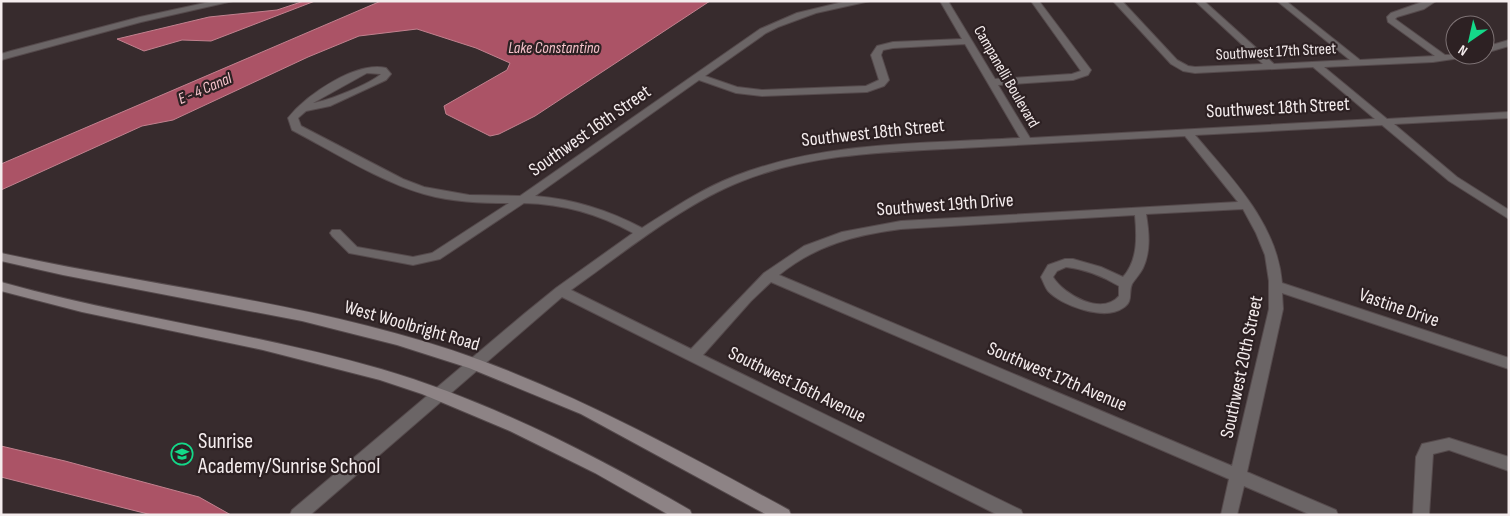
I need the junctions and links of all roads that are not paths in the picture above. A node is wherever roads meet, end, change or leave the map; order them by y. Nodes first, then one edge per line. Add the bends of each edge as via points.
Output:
1 (229, 1) edge
2 (866, 1) edge
3 (944, 1) edge
4 (1035, 1) edge
5 (1117, 1) edge
6 (1199, 1) edge
7 (1281, 1) edge
8 (1432, 1) edge
9 (968, 41) junction
10 (1509, 42) edge
11 (44, 46) junction
12 (1495, 47) edge
13 (1, 57) edge
14 (1444, 58) joint
15 (1359, 63) junction
16 (1316, 65) junction
17 (1, 67) edge
18 (1272, 68) junction
19 (698, 77) junction
20 (993, 82) junction
21 (304, 108) junction
22 (1509, 115) edge
23 (1385, 122) junction
24 (1188, 133) junction
25 (1026, 141) junction
26 (522, 199) junction
27 (1246, 205) junction
28 (1140, 211) junction
29 (1509, 215) edge
30 (336, 233) dead end
31 (642, 233) junction
32 (1, 257) edge
33 (769, 276) junction
34 (1125, 284) junction
35 (1, 286) edge
36 (1277, 286) junction
37 (561, 291) junction
38 (693, 356) junction
39 (474, 364) junction
40 (1509, 364) edge
41 (438, 394) junction
42 (1509, 464) edge
43 (1238, 476) junction
44 (298, 515) edge
45 (684, 515) edge
46 (783, 515) edge
47 (1015, 515) edge
48 (1229, 515) edge
49 (1330, 515) edge
50 (1422, 515) edge

1 - 11 street via 159,14
2 - 19 street, Southwest 16th Street via 822,8 773,26
3 - 9 street, Campanelli Boulevard
4 - 20 street via 1086,70 1085,73 1073,77
5 - 18 street, Southwest 17th Street via 1179,66 1195,70
6 - 18 street
7 - 15 street
8 - 14 street via 1394,14 1391,20
9 - 19 street via 880,48 876,55 884,80 867,89 762,93 736,90
9 - 20 street, Campanelli Boulevard
10 - 12 street
11 - 13 street
11 - 17 street
14 - 15 street, Southwest 17th Street
15 - 16 street, Southwest 17th Street
16 - 18 street, Southwest 17th Street
16 - 23 street
19 - 26 street, Southwest 16th Street
20 - 25 street, Campanelli Boulevard
21 - 21 street via 326,104 386,74 383,70 366,70 313,98
21 - 26 street via 293,118 296,128 398,181 459,198
22 - 23 street, Southwest 18th Street
23 - 24 street, Southwest 18th Street
23 - 29 street via 1453,179
24 - 25 street, Southwest 18th Street
24 - 27 street, Southwest 20th Street
25 - 31 street, Southwest 18th Street via 864,150 789,162 710,191
26 - 30 street, Southwest 16th Street via 445,251 425,259 413,261 353,250
26 - 31 street via 582,207 623,222
27 - 28 street, Southwest 19th Drive
27 - 36 street, Southwest 20th Street via 1269,246
28 - 33 street, Southwest 19th Drive via 877,228 849,234 810,249
28 - 34 street via 1141,259
31 - 37 street, Southwest 18th Street
32 - 39 main road, West Woolbright Road via 63,272 302,316 398,340
33 - 38 street, Southwest 19th Drive
33 - 43 street, Southwest 17th Avenue
34 - 34 street via 1104,273 1072,264 1052,268 1047,277 1057,293 1098,308 1116,307 1121,303 1127,291
35 - 41 main road via 65,304 338,362
36 - 40 street, Vastine Drive
36 - 43 street, Southwest 20th Street via 1276,309
37 - 38 street, Southwest 16th Avenue
37 - 39 street, Southwest 18th Street
38 - 47 street, Southwest 16th Avenue
39 - 41 street, Southwest 18th Street
39 - 46 main road, West Woolbright Road via 586,410
41 - 44 street, Southwest 18th Street
41 - 45 main road via 566,449
42 - 50 street via 1449,444 1428,448 1424,457
43 - 48 street, Southwest 20th Street
43 - 49 street, Southwest 17th Avenue

